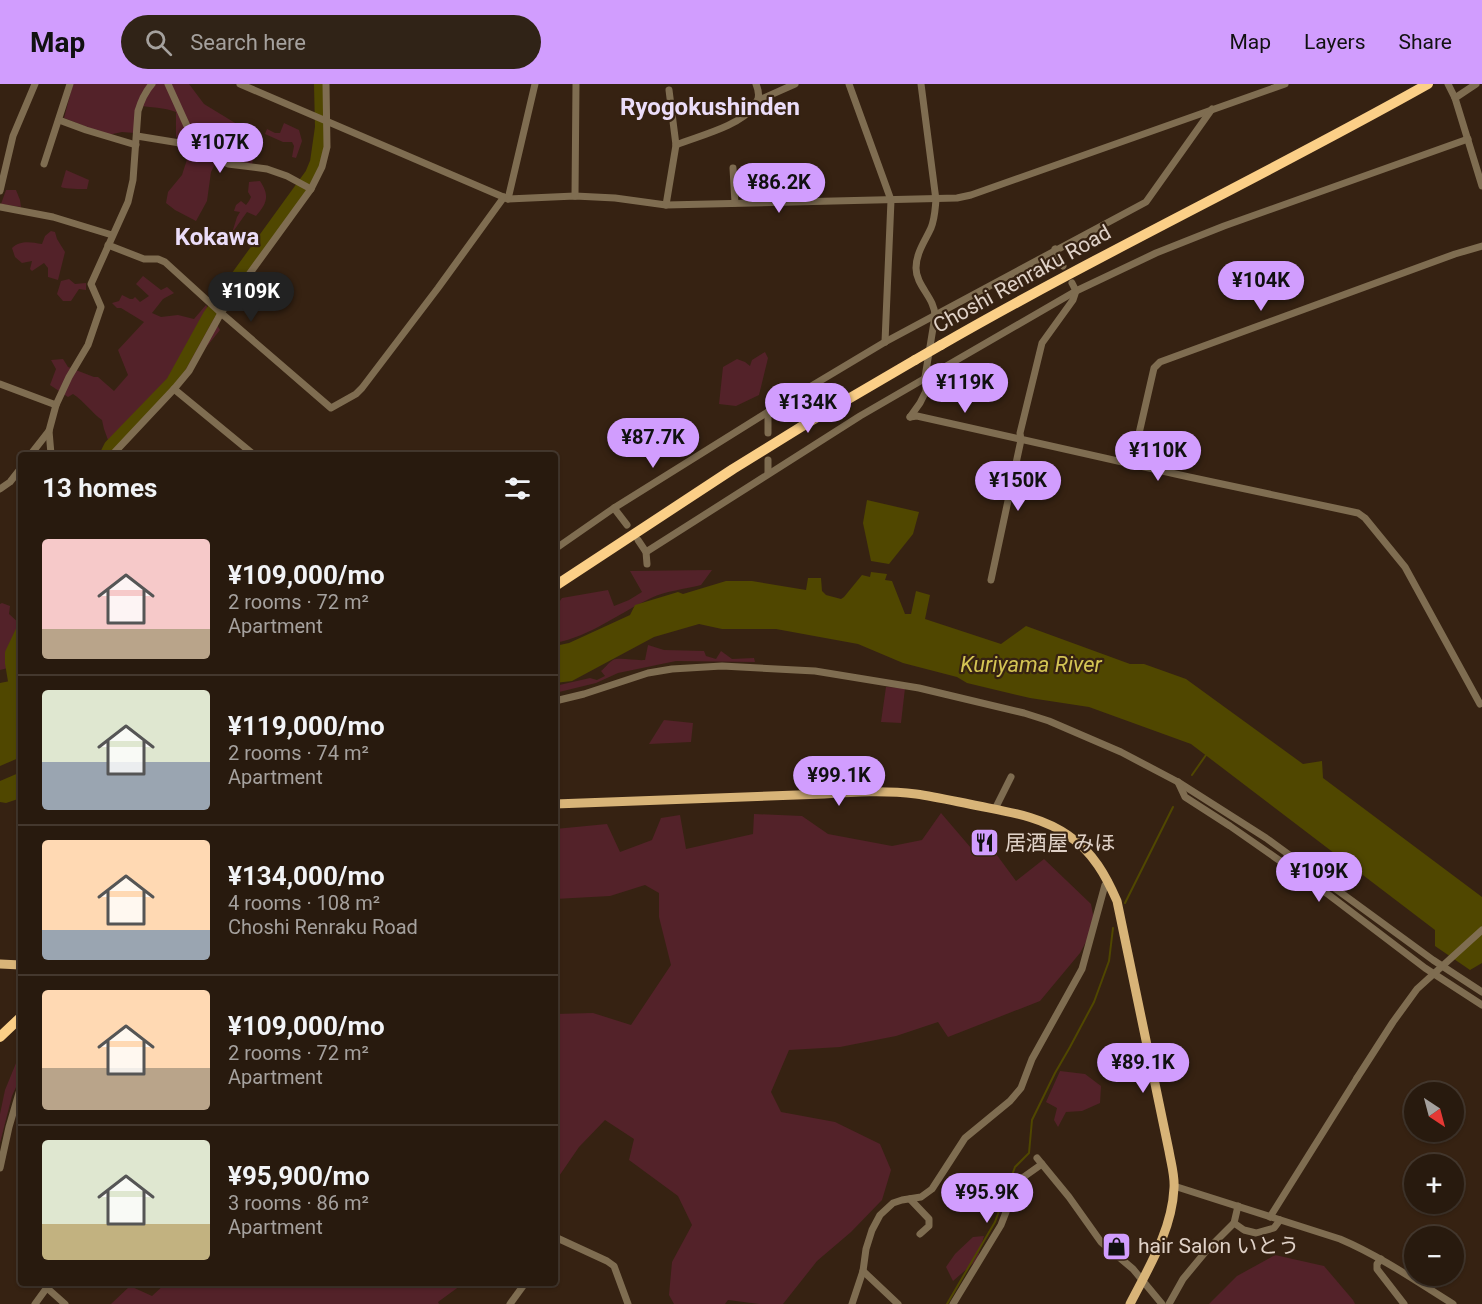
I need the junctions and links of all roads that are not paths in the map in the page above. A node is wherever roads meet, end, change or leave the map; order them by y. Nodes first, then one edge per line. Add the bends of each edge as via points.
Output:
1 (35, 84) edge
2 (70, 84) edge
3 (152, 84) edge
4 (168, 84) edge
5 (240, 84) edge
6 (326, 84) edge
7 (535, 84) edge
8 (576, 84) edge
9 (756, 84) edge
10 (795, 84) edge
11 (849, 84) edge
12 (921, 84) edge
13 (1285, 84) edge
14 (1428, 84) edge
15 (1448, 84) edge
16 (1476, 84) edge
17 (257, 87) edge
18 (669, 90) dead end
19 (1455, 98) junction
20 (758, 101) junction
21 (1212, 109) junction
22 (323, 119) junction
23 (59, 120) junction
24 (187, 126) dead end
25 (137, 136) junction
26 (1468, 139) junction
27 (136, 145) junction
28 (676, 145) junction
29 (44, 164) dead end
30 (733, 168) dead end
31 (1482, 186) edge
32 (311, 189) junction
33 (0, 191) edge
34 (575, 196) junction
35 (506, 198) junction
36 (891, 200) junction
37 (936, 200) junction
38 (735, 203) junction
39 (666, 205) junction
40 (0, 207) edge
41 (112, 236) junction
42 (108, 245) junction
43 (1482, 246) edge
44 (1055, 249) junction
45 (1063, 266) dead end
46 (1072, 283) dead end
47 (1076, 291) junction
48 (221, 313) junction
49 (934, 316) junction
50 (885, 342) junction
51 (925, 377) junction
52 (0, 384) edge
53 (174, 389) junction
54 (57, 405) junction
55 (768, 412) junction
56 (50, 431) junction
57 (768, 433) dead end
58 (1021, 440) junction
59 (33, 452) edge
60 (51, 452) edge
61 (115, 452) edge
62 (251, 452) edge
63 (768, 460) dead end
64 (1132, 464) junction
65 (18, 472) edge
66 (768, 473) junction
67 (0, 489) edge
68 (614, 508) junction
69 (627, 525) dead end
70 (638, 540) dead end
71 (558, 547) edge
72 (646, 552) junction
73 (647, 564) dead end
74 (991, 580) dead end
75 (558, 584) edge
76 (558, 700) edge
77 (1480, 704) dead end
78 (1011, 777) dead end
79 (1179, 782) junction
80 (558, 804) edge
81 (995, 809) junction
82 (1108, 880) junction
83 (1482, 930) edge
84 (0, 964) edge
85 (18, 964) edge
86 (1482, 992) edge
87 (1482, 1005) edge
88 (18, 1020) edge
89 (0, 1037) edge
90 (18, 1095) edge
91 (0, 1168) edge
92 (1174, 1186) junction
93 (910, 1199) junction
94 (1238, 1206) junction
95 (1270, 1217) junction
96 (1280, 1220) junction
97 (1234, 1223) junction
98 (920, 1234) dead end
99 (558, 1240) edge
100 (1381, 1259) junction
101 (863, 1271) junction
102 (1142, 1280) junction
103 (48, 1286) edge
104 (50, 1286) edge
105 (523, 1286) edge
106 (35, 1304) edge
107 (65, 1304) edge
108 (510, 1304) edge
109 (628, 1304) edge
110 (852, 1304) edge
111 (898, 1304) edge
112 (953, 1304) edge
113 (1130, 1304) edge
114 (1162, 1304) edge
115 (1169, 1304) edge
116 (1404, 1304) edge
117 (1454, 1304) edge

1 - 33 street via 13,136
2 - 23 street
3 - 25 street via 138,111
4 - 24 street
5 - 17 street
6 - 22 street
7 - 35 street
8 - 34 street
9 - 20 street
10 - 20 street
11 - 36 street
12 - 37 street
13 - 21 street
14 - 75 highway, Choshi Renraku Road, bridge via 941,345 733,469
15 - 19 street
16 - 19 street
17 - 22 street
18 - 28 street
19 - 26 street
20 - 28 street via 733,123
21 - 37 street via 971,195
21 - 44 street via 1146,201
22 - 32 street via 327,147
22 - 35 street
23 - 27 street
23 - 29 street
25 - 27 street
25 - 32 street via 192,146 228,164 267,169
26 - 31 street
26 - 47 street via 1156,252
27 - 41 street via 128,202
28 - 39 street
30 - 38 street
32 - 48 street
34 - 35 street
34 - 39 street
35 - 48 street via 362,388 331,408
36 - 37 street
36 - 38 street
36 - 50 street
37 - 49 street via 935,216 916,266 917,279 935,310
38 - 39 street
40 - 41 street via 53,217
41 - 42 street
42 - 48 street via 144,259 165,262
42 - 54 street via 91,284 100,307 88,345
43 - 64 street via 1160,362 1154,368
44 - 45 street
44 - 49 street
46 - 47 street
47 - 51 street
47 - 58 street via 1042,343
48 - 53 street via 189,371
49 - 50 street
49 - 51 street
50 - 55 street
51 - 58 street via 926,391 910,417
51 - 66 street
52 - 54 street
53 - 61 street
53 - 62 street
54 - 56 street
55 - 57 street
55 - 68 street
56 - 59 street
56 - 60 street
58 - 64 street
58 - 74 street
63 - 66 street
64 - 77 street via 1358,513 1405,567
65 - 67 street
66 - 72 street
68 - 69 street
68 - 71 street
70 - 72 street
72 - 73 street
76 - 79 street via 672,669 722,666 815,671 919,688 1024,713 1120,752
78 - 81 street
79 - 86 street via 1266,838
79 - 87 street via 1185,797
80 - 81 main road via 862,792 915,794
81 - 82 main road via 1046,822 1069,836 1089,852
82 - 92 main road via 1117,901
82 - 93 street via 1082,969 1032,1059 1021,1088 964,1138 932,1189
83 - 95 street, bridge via 1417,989
84 - 85 main road
88 - 89 highway
90 - 91 street
92 - 94 street
92 - 102 main road via 1166,1233
93 - 98 street via 929,1219 929,1226
93 - 101 street via 893,1203 880,1215 866,1249
94 - 95 street
94 - 97 street
95 - 96 street
96 - 97 street via 1274,1228 1256,1233
96 - 100 street via 1340,1239
97 - 115 street via 1183,1279
99 - 109 street via 614,1266
100 - 116 street via 1377,1269
100 - 117 street
101 - 110 street
101 - 111 street
102 - 112 street via 1101,1242 1040,1161 1018,1181 1001,1225
102 - 113 main road
102 - 114 street
103 - 106 street
104 - 107 street
105 - 108 street

